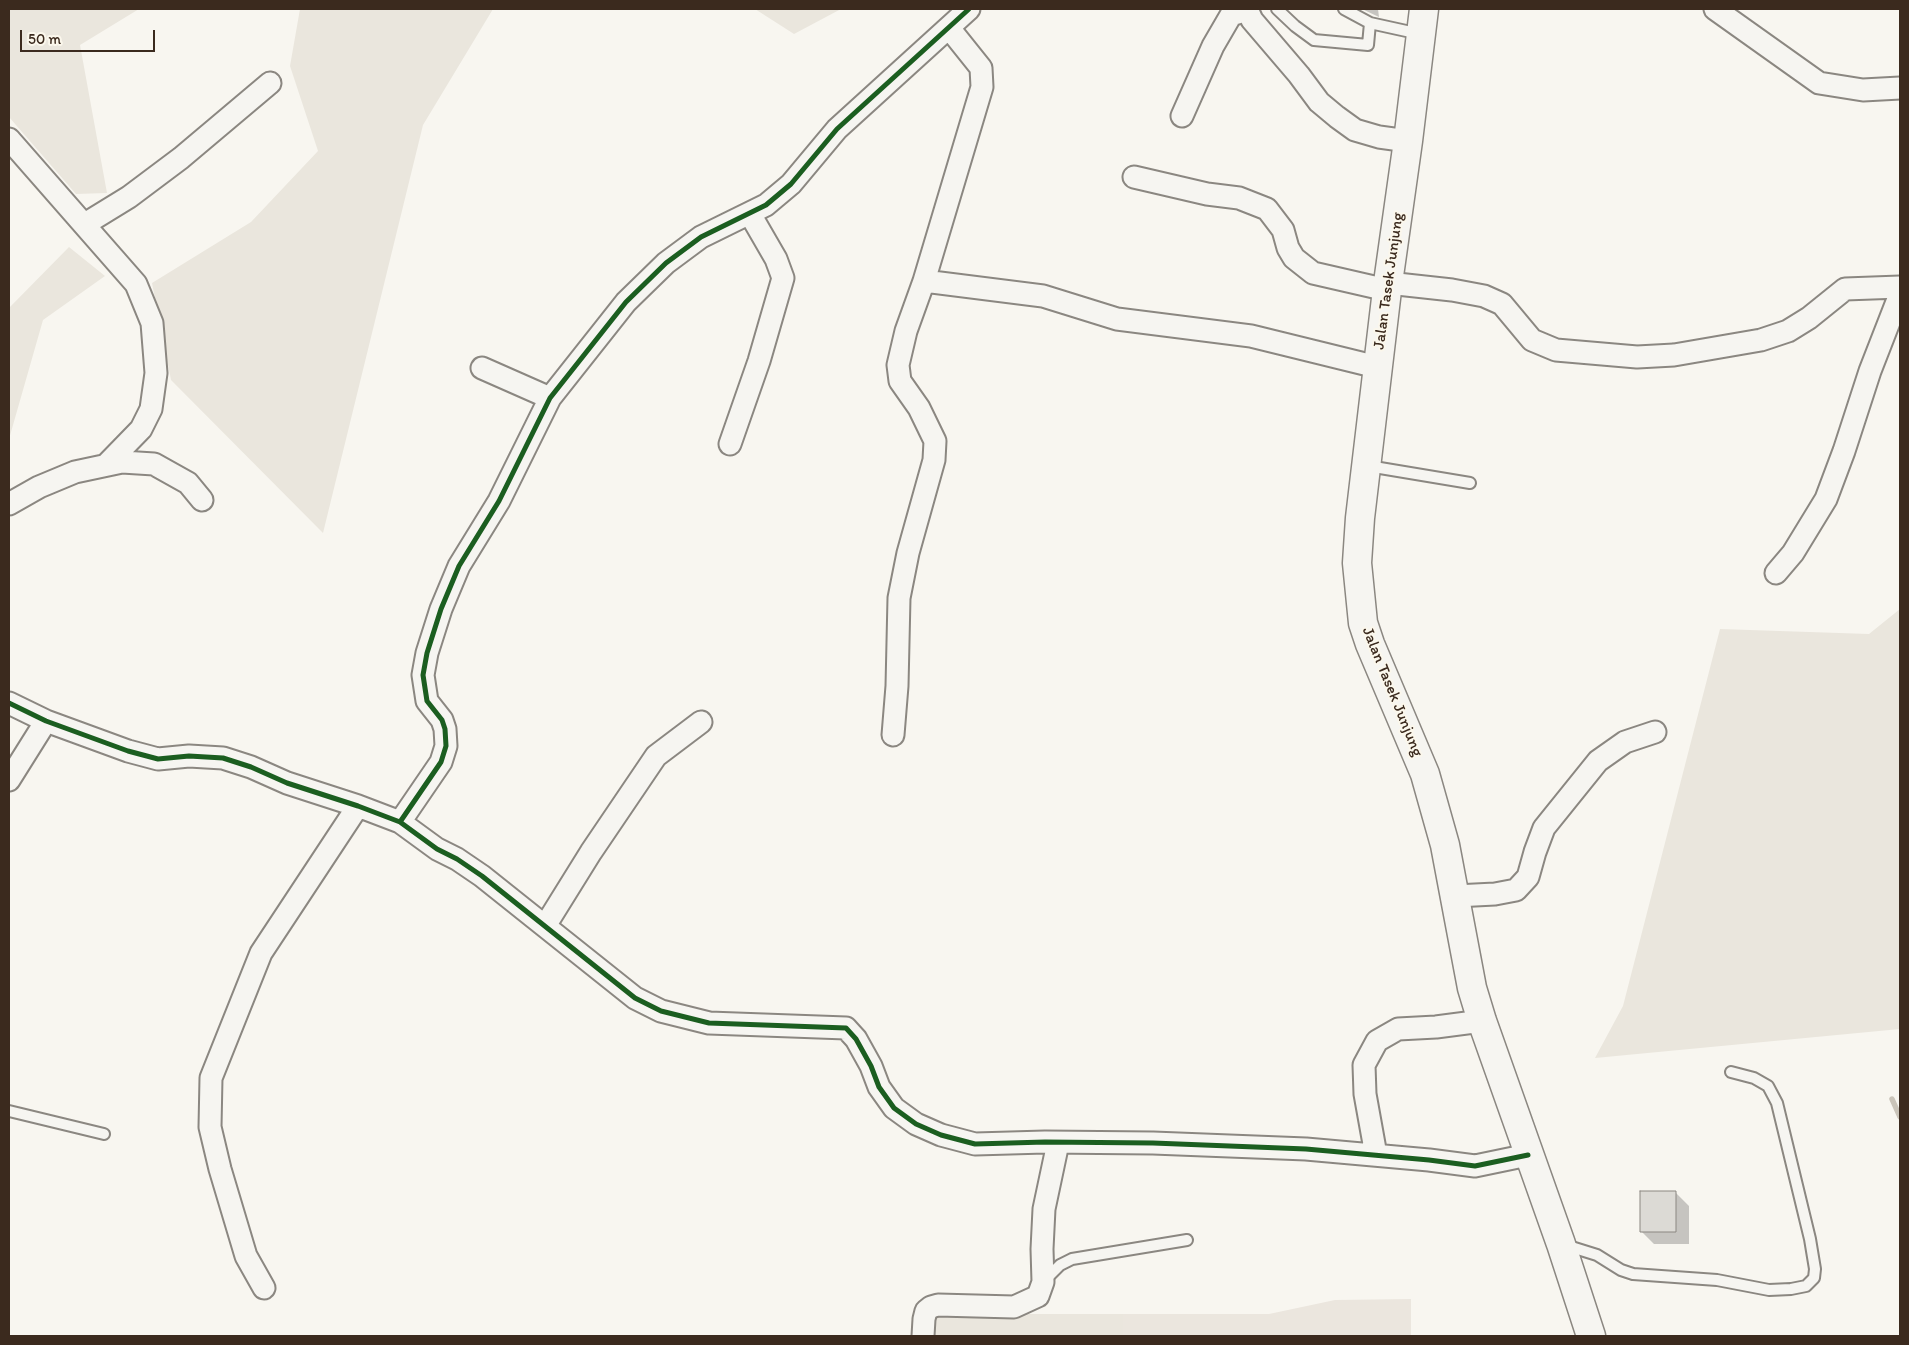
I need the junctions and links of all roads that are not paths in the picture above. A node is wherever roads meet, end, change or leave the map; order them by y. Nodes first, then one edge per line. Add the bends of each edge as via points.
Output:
1 (969, 9) edge
2 (1248, 9) edge
3 (1277, 9) edge
4 (1344, 9) edge
5 (1715, 9) edge
6 (1423, 22) edge
7 (1370, 24) junction
8 (949, 28) junction
9 (270, 83) dead end
10 (1900, 88) edge
11 (1182, 116) dead end
12 (9, 138) edge
13 (1408, 141) junction
14 (1134, 177) dead end
15 (750, 214) junction
16 (84, 224) junction
17 (924, 281) junction
18 (1387, 286) junction
19 (1900, 287) edge
20 (1900, 294) edge
21 (1377, 366) junction
22 (482, 368) dead end
23 (550, 398) junction
24 (730, 444) dead end
25 (1365, 465) junction
26 (106, 466) junction
27 (1470, 482) dead end
28 (202, 500) dead end
29 (9, 504) edge
30 (1776, 573) dead end
31 (9, 703) edge
32 (46, 721) junction
33 (701, 722) dead end
34 (1655, 732) dead end
35 (893, 735) dead end
36 (9, 780) edge
37 (358, 806) junction
38 (400, 822) junction
39 (1454, 896) junction
40 (545, 926) junction
41 (1482, 1021) junction
42 (1731, 1072) dead end
43 (9, 1112) edge
44 (104, 1134) dead end
45 (1058, 1143) junction
46 (1376, 1155) junction
47 (1528, 1155) junction
48 (1187, 1240) dead end
49 (1561, 1244) junction
50 (1043, 1282) junction
51 (264, 1288) dead end
52 (923, 1336) edge
53 (1591, 1336) edge

1 - 8 street
2 - 11 street via 1231,14 1212,46
2 - 13 street via 1252,20 1319,102 1337,117 1355,130 1379,138
3 - 7 lane via 1314,40 1368,45
4 - 7 lane
5 - 10 street via 1819,83 1863,90
6 - 7 lane
6 - 13 main road, Jalan Tasek Junjung
8 - 15 street via 837,129 791,184
8 - 17 street via 981,68 982,87
9 - 16 street via 174,163
12 - 16 street
13 - 18 main road, Jalan Tasek Junjung
14 - 18 street via 1238,198 1266,209 1283,230 1294,258 1313,273
15 - 23 street via 701,237 666,264 626,302
15 - 24 street via 783,278
16 - 26 street via 136,284 152,323 156,373 151,409 141,428
17 - 21 street via 1043,296 1117,319 1251,336
17 - 35 street via 898,365 900,381 932,434 934,460 899,598
18 - 19 street via 1452,290 1484,296 1502,304 1532,340 1556,350 1637,356 1674,355 1761,340 1788,331 1845,289
18 - 21 main road, Jalan Tasek Junjung
20 - 30 street via 1826,499 1793,553
21 - 25 main road, Jalan Tasek Junjung
22 - 23 street
23 - 38 street via 499,501 458,566 441,609 423,675 427,701 442,720 446,746 441,762
25 - 27 lane
25 - 39 main road, Jalan Tasek Junjung via 1357,563 1363,623 1425,774 1445,845
26 - 28 street via 122,462 154,464 188,483
26 - 29 street via 75,472 38,487
31 - 32 street
32 - 36 street
32 - 37 street via 158,759 188,756 224,758
33 - 40 street via 656,756 590,852
34 - 39 street via 1625,742 1598,761 1544,828 1528,877 1516,890
37 - 38 street
37 - 51 street via 261,953 210,1078 210,1127 220,1169 246,1256
38 - 40 street via 482,876
39 - 41 main road, Jalan Tasek Junjung via 1472,988
40 - 45 street via 636,998 661,1011 710,1023 846,1028 856,1039 879,1086 894,1108 916,1124 941,1135 975,1144
41 - 46 street via 1398,1029 1377,1041 1364,1065 1365,1094
41 - 47 main road, Jalan Tasek Junjung
42 - 49 lane via 1754,1078 1768,1086 1777,1103 1810,1239 1814,1278 1806,1286 1769,1290 1717,1280 1633,1274 1597,1255
43 - 44 lane
45 - 46 street via 1296,1148
45 - 50 street via 1044,1209
46 - 47 street via 1475,1166
47 - 49 main road, Jalan Tasek Junjung
48 - 50 lane via 1072,1259 1060,1265
49 - 53 main road, Jalan Tasek Junjung
50 - 52 street via 1038,1296 1014,1307 930,1307 924,1319

